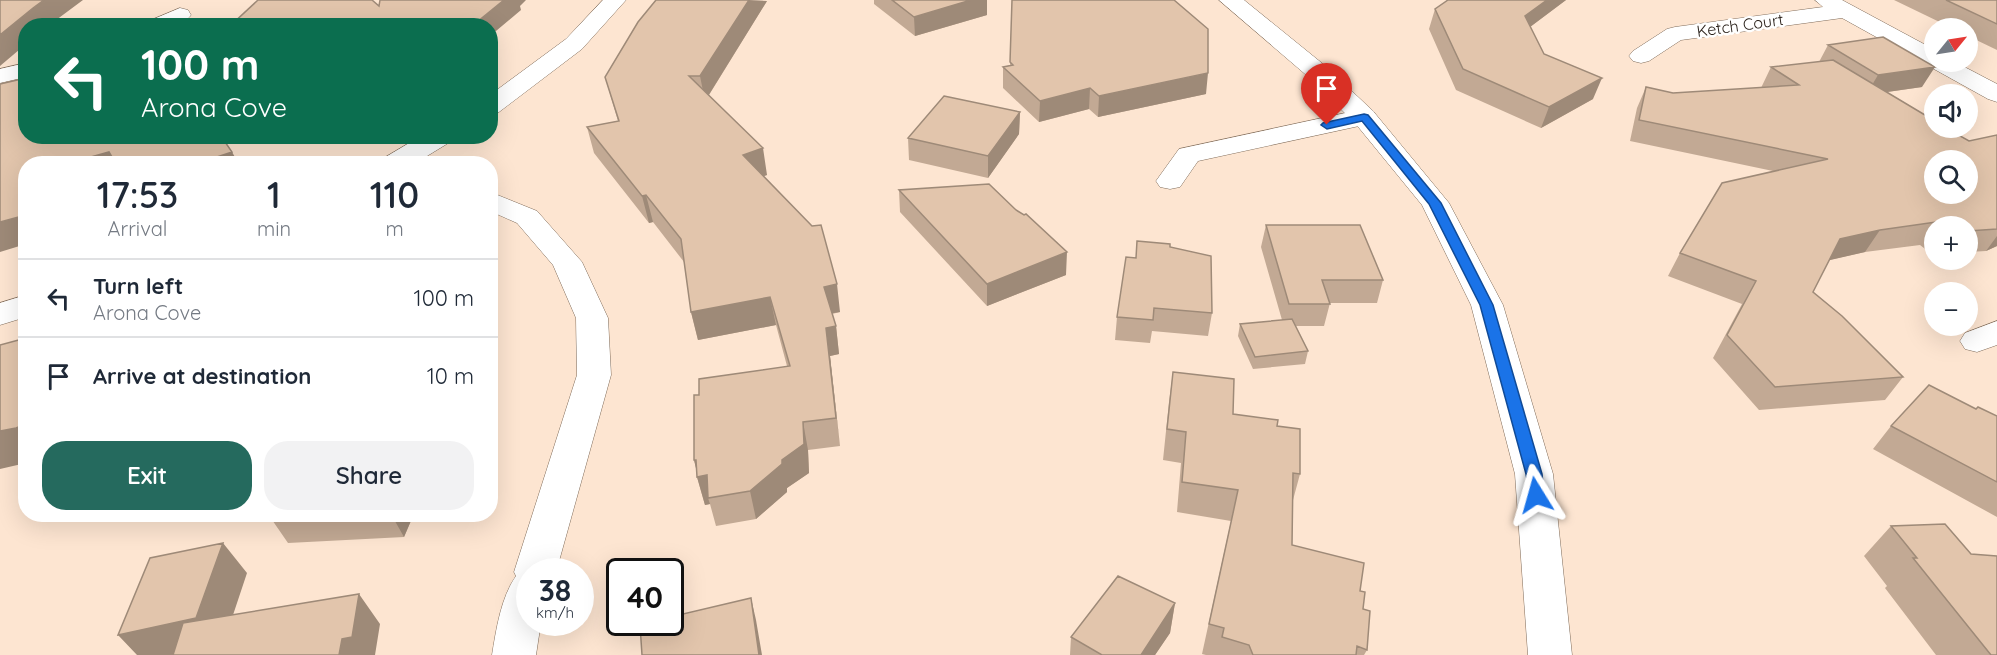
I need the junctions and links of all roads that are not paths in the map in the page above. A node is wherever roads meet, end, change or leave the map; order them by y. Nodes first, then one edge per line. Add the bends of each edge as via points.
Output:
1 (615, 0) edge
2 (1230, 0) edge
3 (1835, 5) edge
4 (180, 15) dead end
5 (174, 18) edge
6 (1924, 54) edge
7 (1641, 56) dead end
8 (18, 72) edge
9 (1956, 72) edge
10 (0, 76) edge
11 (1997, 94) edge
12 (498, 101) edge
13 (1364, 117) junction
14 (429, 144) edge
15 (411, 156) edge
16 (1170, 181) dead end
17 (498, 204) edge
18 (18, 308) edge
19 (0, 314) edge
20 (539, 558) edge
21 (517, 636) edge
22 (514, 655) edge
23 (1550, 655) edge

1 - 12 street via 574,44
2 - 13 street via 1314,69
3 - 6 street
3 - 7 street, Ketch Court via 1675,34
4 - 5 street
8 - 10 street
9 - 11 street
13 - 16 street via 1188,155
13 - 23 street via 1435,203 1487,305 1534,474
14 - 15 street
17 - 20 street via 527,217 567,262 592,318 594,375
18 - 19 street
21 - 22 street

